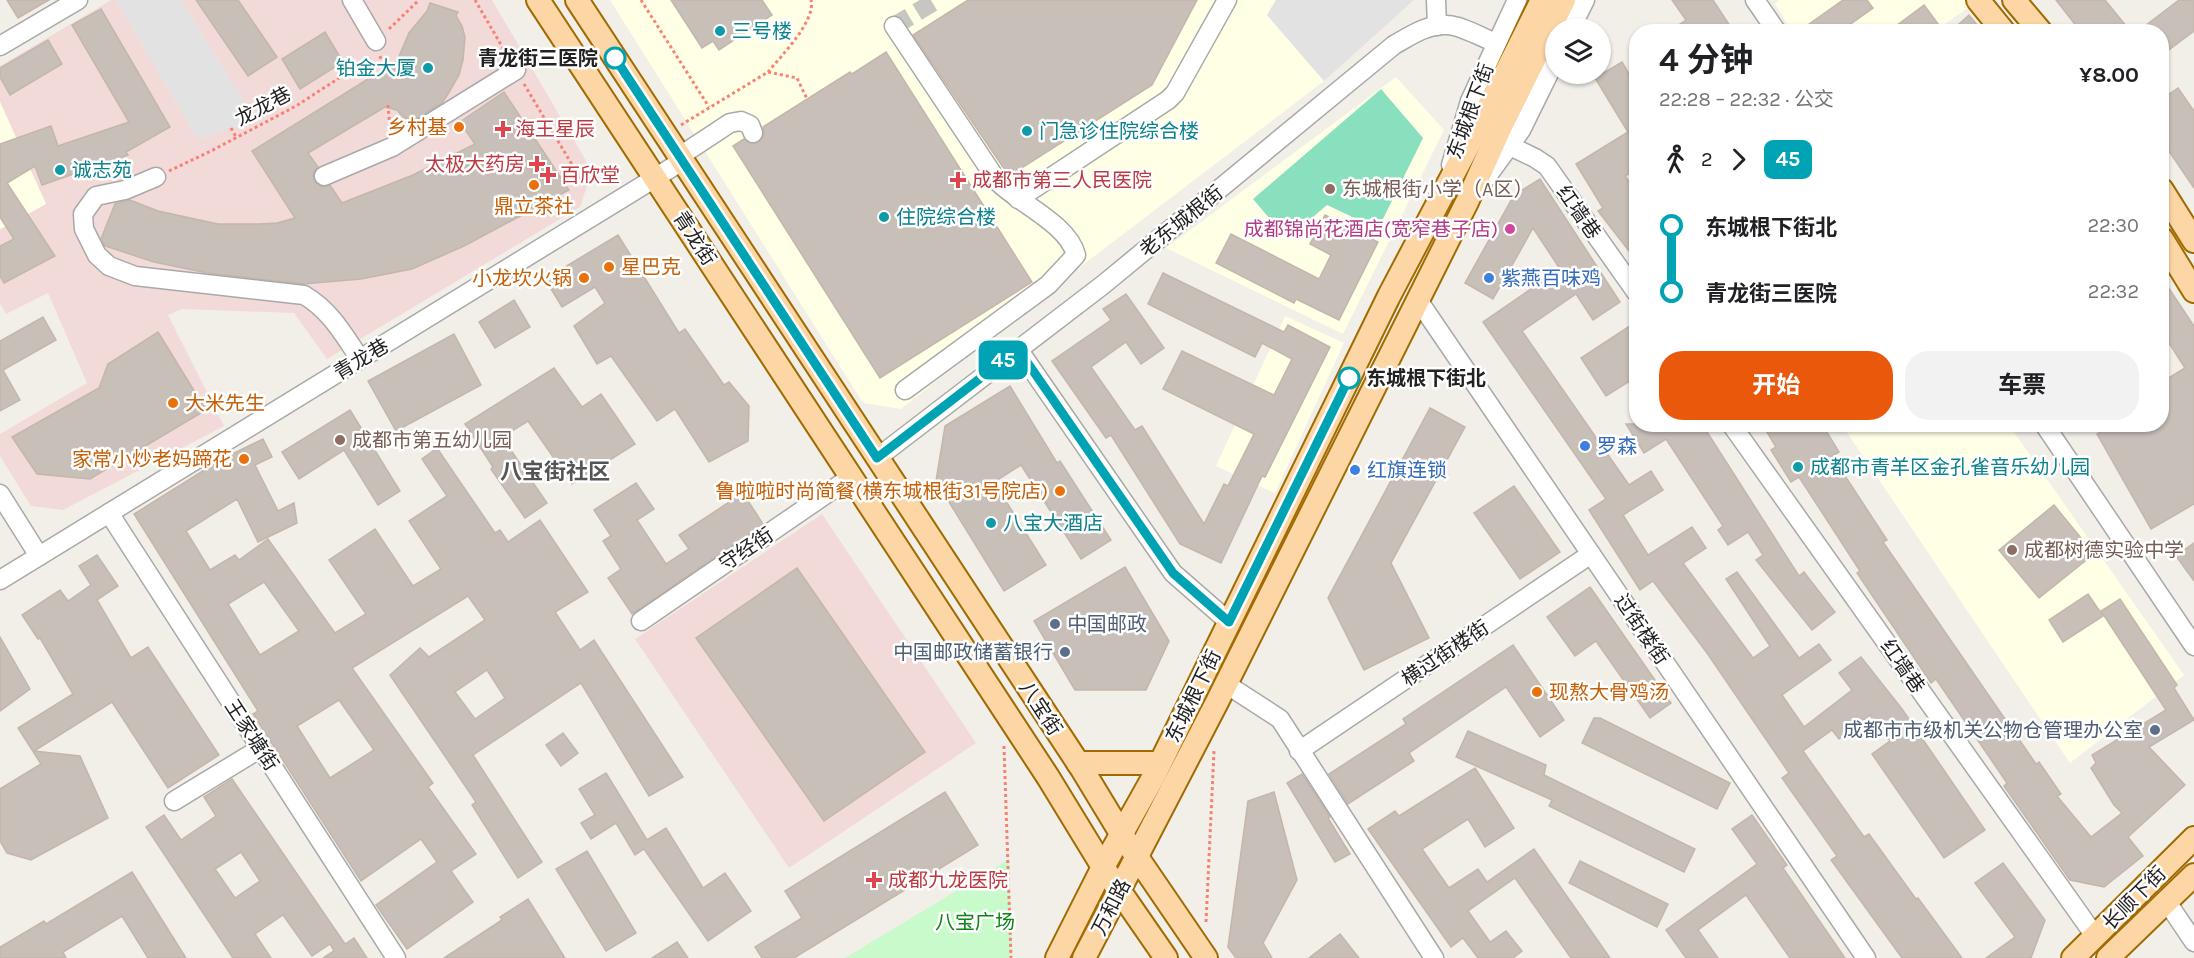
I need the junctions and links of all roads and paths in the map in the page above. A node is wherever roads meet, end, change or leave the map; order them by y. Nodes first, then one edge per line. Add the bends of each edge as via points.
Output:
1 (78, 0) edge
2 (352, 0) edge
3 (419, 0) edge
4 (475, 0) edge
5 (538, 0) edge
6 (577, 0) edge
7 (641, 0) edge
8 (811, 0) edge
9 (1227, 0) edge
10 (1436, 0) edge
11 (1517, 0) edge
12 (1542, 0) edge
13 (1564, 0) edge
14 (1585, 0) edge
15 (1755, 0) edge
16 (1978, 0) edge
17 (2014, 0) edge
18 (1575, 18) edge
19 (1772, 24) edge
20 (1998, 24) edge
21 (2034, 24) edge
22 (894, 26) dead end
23 (1437, 26) junction
24 (3, 38) edge
25 (1496, 43) junction
26 (378, 46) junction
27 (516, 70) junction
28 (768, 72) junction
29 (1545, 81) edge
30 (807, 99) dead end
31 (388, 105) dead end
32 (709, 107) junction
33 (231, 128) dead end
34 (753, 133) dead end
35 (665, 134) junction
36 (237, 138) junction
37 (1510, 146) junction
38 (392, 147) junction
39 (682, 161) junction
40 (592, 171) dead end
41 (324, 176) dead end
42 (156, 177) joint
43 (655, 178) junction
44 (1443, 193) junction
45 (1018, 199) junction
46 (2169, 201) edge
47 (1467, 202) junction
48 (2194, 240) edge
49 (2169, 250) edge
50 (1629, 282) edge
51 (1048, 285) junction
52 (2194, 291) edge
53 (1418, 300) junction
54 (1066, 313) junction
55 (1018, 349) junction
56 (360, 359) junction
57 (905, 390) dead end
58 (1737, 432) edge
59 (2048, 432) edge
60 (877, 458) junction
61 (851, 477) junction
62 (0, 494) edge
63 (109, 513) junction
64 (1591, 554) junction
65 (39, 556) junction
66 (0, 580) edge
67 (641, 621) dead end
68 (1229, 622) junction
69 (2194, 646) edge
70 (1226, 684) junction
71 (1004, 744) dead end
72 (261, 748) junction
73 (1214, 750) dead end
74 (1299, 751) junction
75 (1078, 763) junction
76 (1160, 763) junction
77 (174, 801) dead end
78 (1122, 835) junction
79 (2194, 838) edge
80 (1137, 856) junction
81 (1103, 867) junction
82 (2194, 875) edge
83 (1120, 892) junction
84 (2167, 902) junction
85 (1206, 922) dead end
86 (2096, 936) junction
87 (2194, 942) edge
88 (396, 958) edge
89 (1011, 958) edge
90 (1057, 958) edge
91 (1084, 958) edge
92 (1166, 958) edge
93 (1206, 958) edge
94 (1434, 958) edge
95 (1866, 958) edge
96 (2073, 958) edge
97 (2108, 958) edge

1 - 24 street
2 - 26 street
3 - 26 path, 龙龙巷
4 - 27 path
5 - 43 main road, 青龙街
6 - 35 main road, 青龙街
7 - 32 path
8 - 28 path via 803,29
9 - 45 street via 1168,100
10 - 23 street
11 - 25 street, 东城根下街
12 - 44 main road
13 - 47 main road
14 - 18 street
15 - 19 street
16 - 20 main road
17 - 21 main road
22 - 45 street via 998,182
23 - 25 street via 1448,24
23 - 54 street, 老东城根街 via 1394,45
25 - 44 street, 东城根下街 via 1470,101
26 - 36 path, 龙龙巷 via 296,106
27 - 38 street
27 - 40 path via 580,178
28 - 30 path via 797,78
28 - 32 path
29 - 37 street, 东城根下街
31 - 38 path
32 - 35 path
33 - 36 path
34 - 39 street, 青龙巷 via 750,125 741,121 730,123 686,152
35 - 39 main road, 青龙街
36 - 42 path, 龙龙巷
37 - 47 street, 东城根下街
37 - 50 street, 红墙巷 via 1547,166
38 - 41 street
39 - 43 street, 青龙巷
39 - 60 main road, 青龙街
42 - 56 street via 125,190 96,196 83,214 84,229 97,255 109,266 135,276 304,295 320,304
43 - 56 street, 青龙巷
43 - 61 main road, 青龙街
44 - 68 main road, 东城根下街
45 - 51 street via 1073,245 1076,255
46 - 48 main road
47 - 53 main road, 东城根下街
49 - 52 main road
51 - 54 street
51 - 57 street
53 - 64 street, 过街楼街
53 - 70 main road, 东城根下街
54 - 55 street, 老东城根街
55 - 60 street, 老东城根街
55 - 68 street via 1173,573
56 - 63 street, 青龙巷
58 - 86 street, 红墙巷
59 - 69 street
60 - 75 main road, 八宝街
61 - 67 street, 守经街
61 - 81 main road, 八宝街
62 - 65 street
63 - 65 street, 青龙巷
63 - 72 street, 王家塘街
64 - 74 street, 横过街楼街
64 - 95 street, 过街楼街
65 - 66 street, 青龙巷
68 - 76 main road, 东城根下街
70 - 74 street via 1280,719
70 - 80 main road, 东城根下街
71 - 89 path
72 - 77 street
72 - 88 street, 王家塘街
73 - 85 path
74 - 94 street
75 - 76 main road
75 - 78 main road, 八宝街
76 - 78 main road, 东城根下街
78 - 80 main road, 八宝街
78 - 81 main road, 东城根下街
79 - 86 main road, 长顺下街
80 - 83 main road, 万和路
80 - 93 main road, 八宝街
81 - 83 main road, 八宝街
81 - 90 main road, 万和路
82 - 84 main road, 长顺下街
83 - 91 main road, 万和路
83 - 92 main road, 八宝街
84 - 87 street
84 - 97 main road, 长顺下街
86 - 96 main road, 长顺下街

